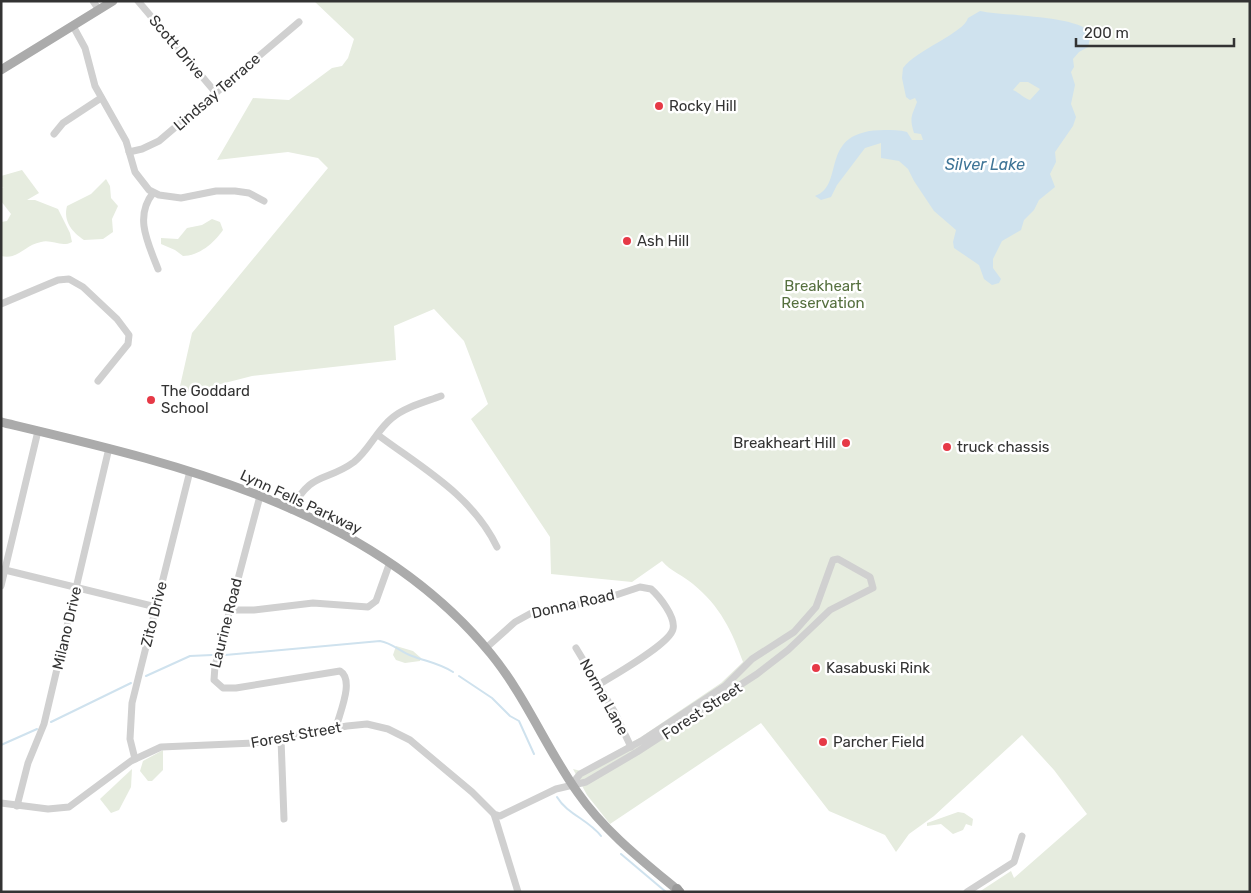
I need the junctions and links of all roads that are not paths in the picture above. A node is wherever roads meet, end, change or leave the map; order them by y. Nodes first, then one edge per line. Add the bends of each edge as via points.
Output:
1 (93, 1) edge
2 (113, 1) edge
3 (138, 1) edge
4 (99, 10) junction
5 (299, 22) dead end
6 (73, 26) junction
7 (1, 70) edge
8 (216, 93) junction
9 (101, 98) junction
10 (54, 134) dead end
11 (129, 152) junction
12 (152, 192) junction
13 (264, 201) dead end
14 (158, 269) dead end
15 (1, 304) edge
16 (98, 381) dead end
17 (442, 396) dead end
18 (1, 422) edge
19 (38, 431) junction
20 (378, 435) junction
21 (109, 448) junction
22 (190, 470) junction
23 (260, 496) junction
24 (292, 510) junction
25 (497, 547) dead end
26 (390, 562) junction
27 (5, 570) junction
28 (1, 586) edge
29 (76, 587) junction
30 (156, 607) junction
31 (230, 610) junction
32 (811, 614) junction
33 (819, 620) junction
34 (486, 648) junction
35 (576, 648) dead end
36 (770, 649) junction
37 (776, 659) junction
38 (600, 684) junction
39 (336, 728) junction
40 (281, 739) junction
41 (631, 747) junction
42 (135, 759) junction
43 (572, 784) junction
44 (1, 803) edge
45 (17, 806) junction
46 (494, 814) junction
47 (284, 820) dead end
48 (1022, 836) dead end
49 (679, 891) edge
50 (518, 892) edge
51 (967, 892) edge

1 - 4 street
2 - 4 main road
3 - 8 street, Scott Drive
4 - 6 main road
5 - 8 street, Lindsay Terrace
6 - 7 main road
6 - 9 street via 85,48
8 - 11 street, Lindsay Terrace via 159,141
9 - 10 street via 63,123
9 - 11 street via 116,119
11 - 12 street via 135,172
12 - 13 street via 181,198 235,191
12 - 14 street via 145,207 143,227
15 - 16 street via 58,280 69,279 78,283 117,319 130,337
17 - 20 street via 395,415
18 - 19 main road, Lynn Fells Parkway
19 - 21 main road, Lynn Fells Parkway
19 - 27 street
20 - 24 street via 354,461 306,487
20 - 25 street via 465,500
21 - 22 main road, Lynn Fells Parkway
21 - 29 street, Milano Drive
22 - 23 main road, Lynn Fells Parkway
22 - 30 street, Zito Drive
23 - 24 main road, Lynn Fells Parkway
23 - 31 street, Laurine Road
24 - 26 main road, Lynn Fells Parkway
26 - 31 street via 376,601 368,607 313,603
26 - 34 main road, Lynn Fells Parkway via 439,599
27 - 28 street
27 - 29 street
29 - 30 street
29 - 45 street, Milano Drive via 44,724 28,763
30 - 42 street, Zito Drive via 132,703 130,739
31 - 39 street, Laurine Road via 214,670 216,684 223,688 236,688 340,671 347,686
32 - 33 street
32 - 33 street, Forest Street via 824,589 833,560 838,559 870,577 873,588 830,610
32 - 36 street, Forest Street via 794,632
33 - 37 street, Forest Street
34 - 38 street, Donna Road via 515,622 535,611 598,601 640,587 651,589 671,618 671,634
34 - 43 main road, Lynn Fells Parkway via 522,697
35 - 38 street, Norma Lane
36 - 37 street
36 - 41 street, Forest Street via 752,660 725,686
37 - 43 street, Forest Street via 637,752 586,782
38 - 41 street, Norma Lane
39 - 40 street, Forest Street
39 - 46 street, Forest Street via 372,724 405,737
40 - 42 street, Forest Street via 232,745 166,747
40 - 47 street
41 - 43 street, Forest Street via 580,774
42 - 45 street, Forest Street via 72,807
43 - 46 street, Forest Street via 554,789 500,816
43 - 49 main road, Lynn Fells Parkway via 606,827
44 - 45 street, Forest Street
46 - 50 street
48 - 51 street via 1014,862

